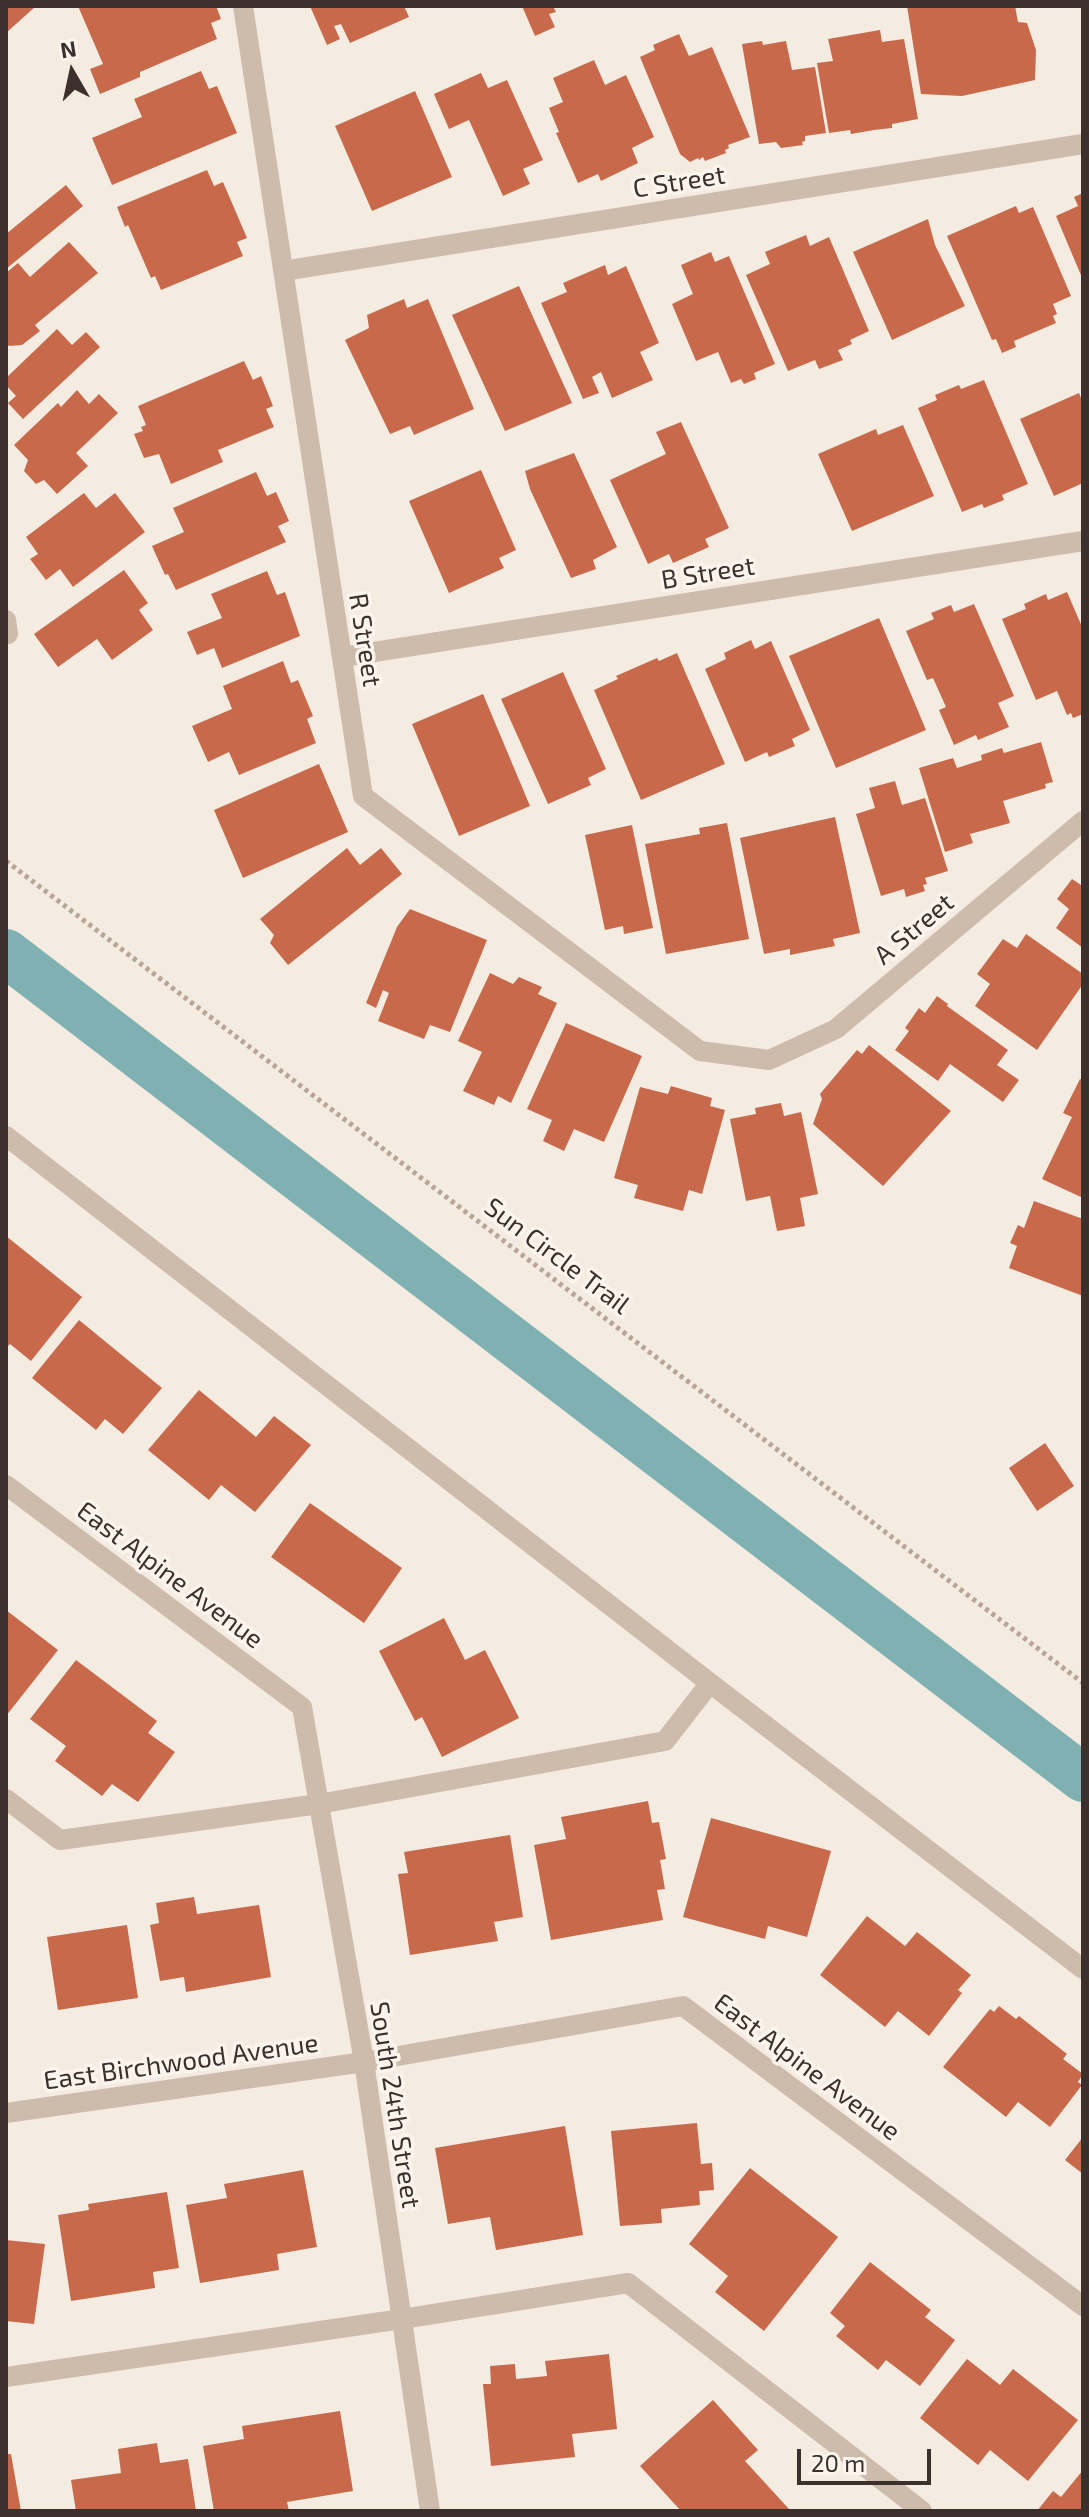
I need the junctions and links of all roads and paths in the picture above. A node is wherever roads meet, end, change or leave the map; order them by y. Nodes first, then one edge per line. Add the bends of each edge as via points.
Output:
1 (243, 6) edge
2 (1083, 144) edge
3 (283, 271) junction
4 (1083, 541) edge
5 (342, 657) junction
6 (1083, 821) edge
7 (6, 861) edge
8 (769, 1060) joint
9 (6, 1136) edge
10 (6, 1485) edge
11 (710, 1683) junction
12 (1083, 1683) edge
13 (302, 1707) joint
14 (6, 1799) edge
15 (319, 1804) junction
16 (1083, 1969) edge
17 (364, 2062) junction
18 (6, 2113) edge
19 (1083, 2306) edge
20 (402, 2319) junction
21 (6, 2377) edge
22 (430, 2511) edge
23 (922, 2511) edge

1 - 3 street, R Street
2 - 3 street, C Street
3 - 5 street, R Street
4 - 5 street, B Street
5 - 8 street, R Street via 363,796 700,1051
6 - 8 street, A Street via 836,1029
7 - 12 path, Sun Circle Trail
9 - 11 street
10 - 13 street, East Alpine Avenue
11 - 15 street via 665,1741
11 - 16 street
13 - 15 street, South 24th Street
14 - 15 street via 60,1840
15 - 17 street, South 24th Street
17 - 18 street, East Birchwood Avenue
17 - 19 street, East Alpine Avenue via 683,2006
17 - 20 street, South 24th Street
20 - 21 street
20 - 22 street, South 24th Street
20 - 23 street via 628,2283

